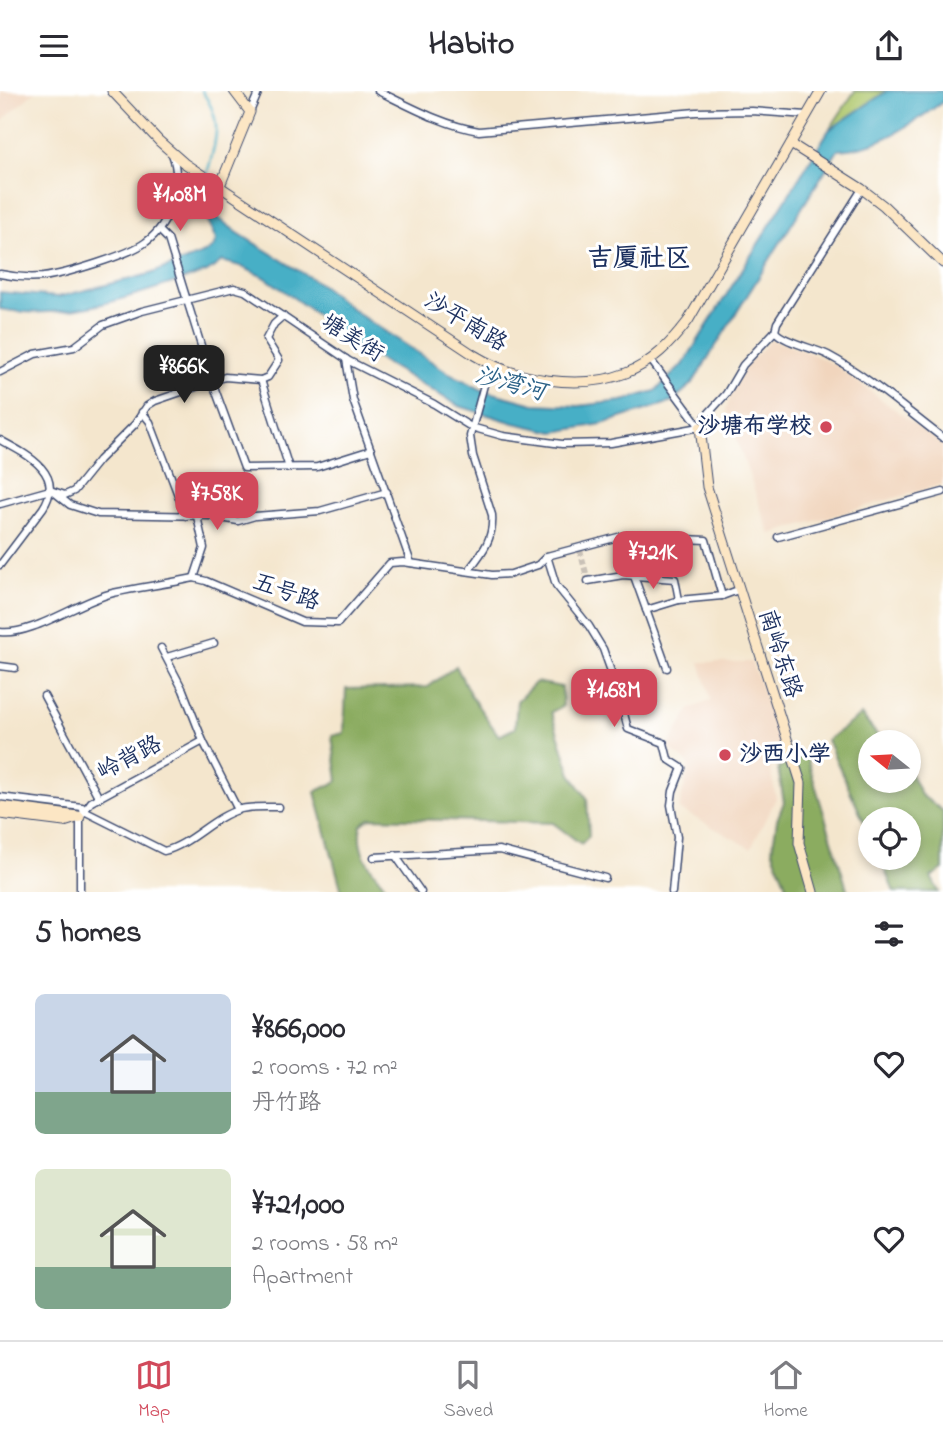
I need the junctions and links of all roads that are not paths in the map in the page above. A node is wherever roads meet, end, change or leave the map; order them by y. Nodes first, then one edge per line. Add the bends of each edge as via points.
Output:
1 (112, 91) edge
2 (233, 91) edge
3 (259, 91) edge
4 (378, 91) edge
5 (821, 91) edge
6 (250, 112) junction
7 (807, 115) junction
8 (792, 144) junction
9 (172, 153) junction
10 (215, 185) junction
11 (860, 188) junction
12 (159, 230) junction
13 (943, 263) edge
14 (0, 274) edge
15 (186, 296) junction
16 (283, 316) junction
17 (775, 331) junction
18 (346, 359) junction
19 (650, 359) junction
20 (490, 363) junction
21 (0, 372) edge
22 (261, 380) junction
23 (212, 381) junction
24 (142, 412) junction
25 (472, 424) junction
26 (700, 427) junction
27 (943, 438) edge
28 (1, 442) edge
29 (371, 450) junction
30 (289, 468) junction
31 (53, 491) junction
32 (387, 492) junction
33 (943, 492) edge
34 (0, 504) edge
35 (186, 516) junction
36 (197, 516) junction
37 (778, 537) dead end
38 (547, 555) junction
39 (411, 563) junction
40 (0, 565) edge
41 (468, 571) junction
42 (634, 576) junction
43 (194, 578) junction
44 (588, 581) dead end
45 (738, 590) junction
46 (722, 596) junction
47 (679, 600) junction
48 (646, 610) junction
49 (0, 632) edge
50 (214, 643) dead end
51 (161, 648) dead end
52 (167, 657) junction
53 (0, 666) edge
54 (15, 668) dead end
55 (667, 668) dead end
56 (44, 696) dead end
57 (203, 741) junction
58 (0, 797) edge
59 (99, 798) junction
60 (0, 806) edge
61 (279, 807) dead end
62 (238, 810) junction
63 (82, 812) junction
64 (0, 814) edge
65 (395, 855) junction
66 (374, 857) dead end
67 (605, 879) dead end
68 (80, 892) edge
69 (421, 892) edge
70 (672, 892) edge
71 (813, 892) edge

1 - 9 street, 沙平南路
2 - 6 street
3 - 6 street
4 - 7 street via 431,117 479,131 696,112
5 - 7 street, 沙平南路
6 - 10 street
7 - 8 street, 沙平南路
8 - 11 street
8 - 19 street, 沙平南路 via 688,321 670,345
9 - 10 street, 沙平南路
9 - 12 street via 174,193
10 - 20 street, 沙平南路
11 - 13 street
11 - 17 street
12 - 14 street via 140,246 61,273 33,277
12 - 15 street via 168,239
15 - 16 street, 塘美街 via 234,288
15 - 21 street, 塘美街 via 103,325 74,347 35,354
15 - 23 street
16 - 18 street, 塘美街
16 - 22 street via 267,339 279,361
17 - 26 street via 743,365 706,416 705,426
17 - 27 street via 849,367
18 - 25 street, 塘美街
18 - 29 street via 352,400
19 - 20 street, 沙平南路 via 629,372 584,381 535,377
19 - 26 street
20 - 25 street
22 - 23 street via 234,377
22 - 30 street
23 - 24 street via 155,401
23 - 30 street via 244,468
24 - 31 street via 74,491 65,495
24 - 35 street
25 - 26 street, 塘美街 via 503,436 562,444 611,443
25 - 41 street via 470,446 493,525 488,545
26 - 45 street, 南岭东路 via 707,487
28 - 31 street via 38,465
29 - 30 street via 317,467
29 - 32 street
31 - 34 street
31 - 35 street via 70,505 98,514
31 - 40 street
32 - 36 street via 320,510 238,521
32 - 39 street
33 - 37 street
35 - 36 street
36 - 43 street via 204,548
38 - 41 street, 五号路 via 538,565 510,574
38 - 46 street, 五号路 via 622,535 706,540
38 - 70 street via 556,585 603,649 628,729 664,743 668,758 681,768 671,805 677,837
39 - 41 street, 五号路
39 - 43 street, 五号路 via 390,563 349,613 338,623 326,624 292,618
42 - 44 street
42 - 47 street via 675,579
42 - 48 street
43 - 49 street via 112,593 26,629
45 - 46 street
45 - 71 street, 南岭东路 via 801,783 799,843
46 - 47 street
47 - 48 street
48 - 55 street
50 - 52 street
51 - 52 street
52 - 57 street
53 - 54 street
56 - 59 street
57 - 59 street, 岭背路
57 - 62 street
58 - 63 street
59 - 63 street, 岭背路
60 - 63 street
61 - 62 street
62 - 63 street via 164,851
63 - 64 street via 64,822
63 - 68 street
65 - 66 street
65 - 67 street via 499,850
65 - 69 street

